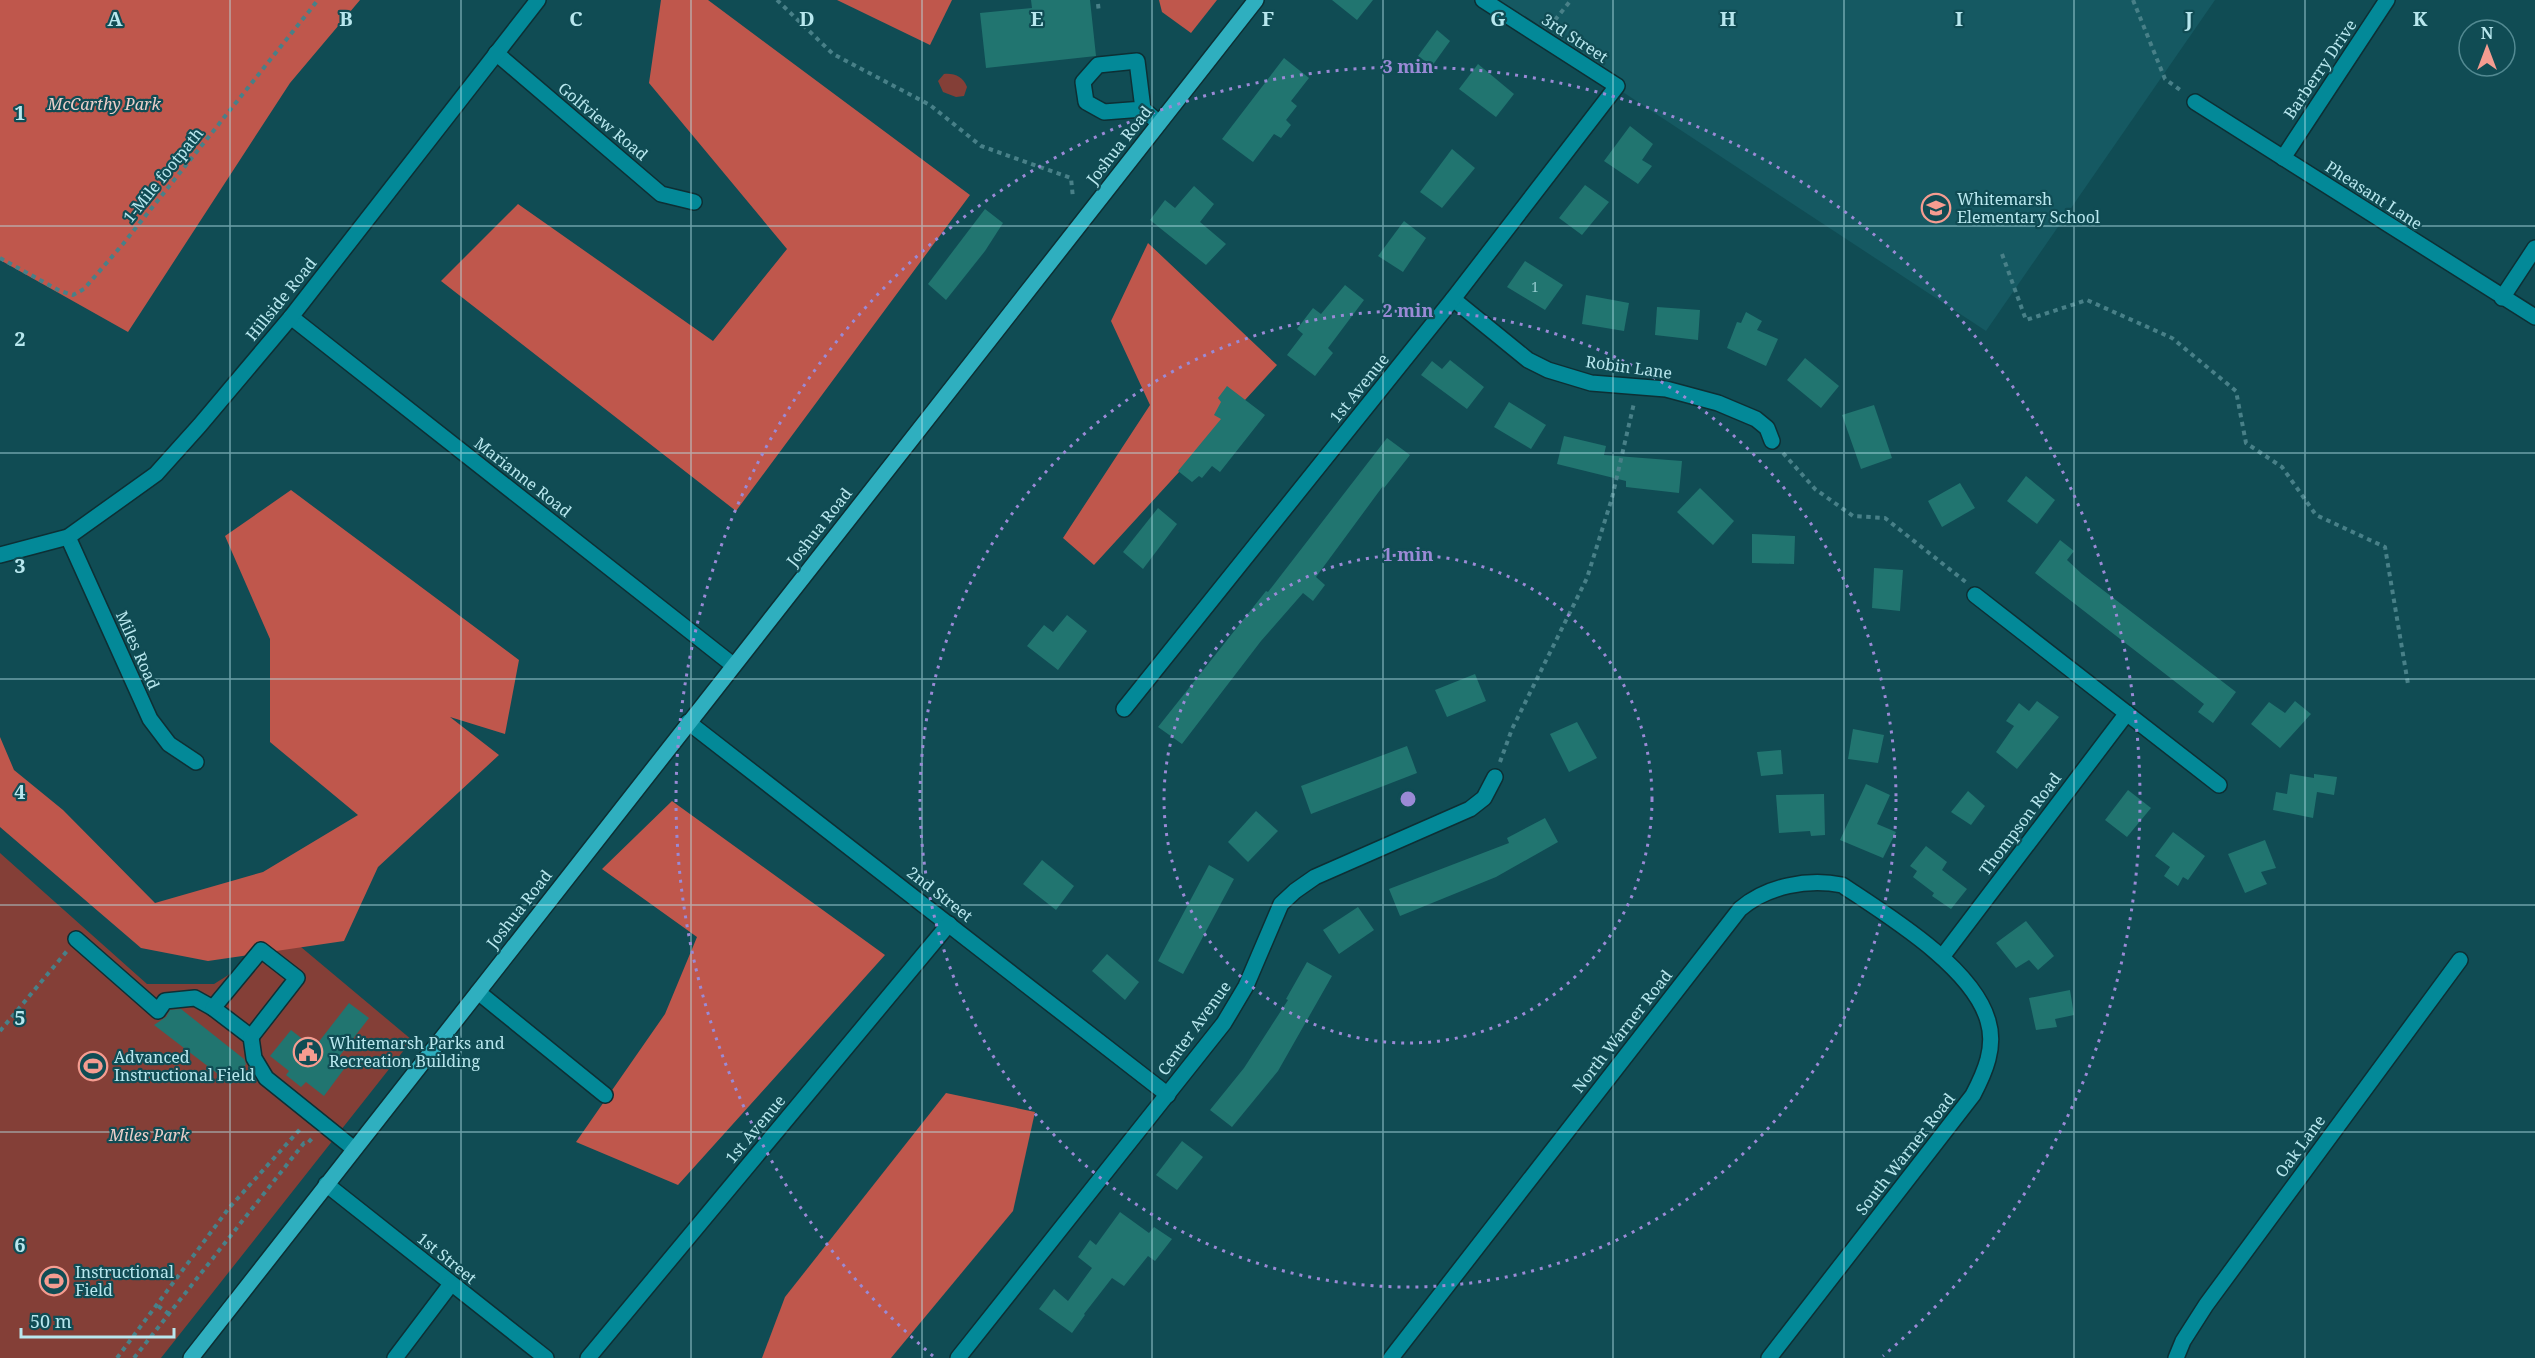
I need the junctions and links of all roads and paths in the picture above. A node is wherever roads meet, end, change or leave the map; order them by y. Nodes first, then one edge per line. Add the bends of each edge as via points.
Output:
1 (318, 0) edge
2 (538, 0) edge
3 (777, 0) edge
4 (1256, 0) edge
5 (1483, 0) edge
6 (1570, 0) edge
7 (2133, 0) edge
8 (2387, 0) edge
9 (1098, 4) dead end
10 (1099, 13) dead end
11 (1555, 20) dead end
12 (496, 53) junction
13 (1617, 86) joint
14 (2195, 102) joint
15 (1143, 109) junction
16 (1159, 123) junction
17 (2283, 158) junction
18 (1073, 198) dead end
19 (694, 202) dead end
20 (2535, 248) edge
21 (2002, 254) dead end
22 (0, 258) edge
23 (2502, 298) junction
24 (1453, 299) junction
25 (291, 317) junction
26 (2535, 318) edge
27 (1638, 387) junction
28 (1772, 441) joint
29 (68, 537) junction
30 (0, 555) edge
31 (1975, 594) joint
32 (733, 665) junction
33 (2408, 684) dead end
34 (1124, 709) dead end
35 (2127, 713) junction
36 (688, 722) junction
37 (196, 762) dead end
38 (1495, 777) joint
39 (2218, 785) dead end
40 (949, 924) junction
41 (76, 939) joint
42 (1942, 957) junction
43 (2460, 960) dead end
44 (478, 992) junction
45 (213, 1008) junction
46 (0, 1031) edge
47 (251, 1037) junction
48 (605, 1095) dead end
49 (1168, 1095) junction
50 (297, 1121) dead end
51 (318, 1131) dead end
52 (353, 1148) junction
53 (326, 1184) junction
54 (451, 1284) junction
55 (158, 1306) junction
56 (168, 1314) junction
57 (117, 1358) edge
58 (134, 1358) edge
59 (191, 1358) edge
60 (395, 1358) edge
61 (546, 1358) edge
62 (588, 1358) edge
63 (958, 1358) edge
64 (1391, 1358) edge
65 (1769, 1358) edge
66 (2176, 1358) edge

1 - 22 path, 1-Mile footpath via 84,289 73,296
2 - 12 street, Hillside Road
3 - 18 path via 832,54 930,105 981,146 1071,178
4 - 16 main road, Joshua Road
5 - 13 street, 3rd Street
6 - 11 path
7 - 14 path via 2165,79
8 - 17 street, Barberry Drive
9 - 10 path
12 - 19 street, Golfview Road via 661,194
12 - 25 street, Hillside Road
13 - 24 street, 1st Avenue
14 - 17 street, Pheasant Lane
15 - 15 street via 1137,62 1098,65 1083,82 1086,102 1104,112
15 - 16 street
16 - 32 main road, Joshua Road
17 - 23 street, Pheasant Lane
20 - 23 street
21 - 33 path via 2026,320 2087,300 2172,339 2236,391 2246,443 2282,467 2316,515 2385,548
23 - 26 street, Pheasant Lane
24 - 27 street, Robin Lane via 1528,360 1548,370 1591,382
24 - 34 street, 1st Avenue
25 - 29 street, Hillside Road via 156,474
25 - 32 street, Marianne Road
27 - 28 street, Robin Lane via 1666,389 1737,410 1767,428
27 - 38 path via 1612,498 1587,578 1512,729
28 - 31 path via 1815,489 1853,516 1885,518 1965,579
29 - 30 street, Hillside Road
29 - 37 street, Miles Road via 150,719 169,744
31 - 35 street
32 - 36 main road, Joshua Road
35 - 39 street
35 - 42 street, Thompson Road
36 - 40 street, 2nd Street
36 - 44 main road, Joshua Road
38 - 49 street, Center Avenue via 1484,798 1470,809 1315,877 1281,904 1236,1005
40 - 49 street, 2nd Street
40 - 62 street, 1st Avenue
41 - 45 street via 158,1011 165,1001 195,998
41 - 46 path
42 - 64 street, North Warner Road via 1842,885 1799,884 1750,901 1725,927
42 - 65 street, South Warner Road via 1979,1000 1988,1022 1988,1060 1982,1079
43 - 66 street, Oak Lane via 2206,1305
44 - 48 street
44 - 52 main road, Joshua Road
45 - 47 street
45 - 47 street via 261,950 297,978
47 - 52 street via 254,1058 266,1078
49 - 63 street, Center Avenue
50 - 55 path via 303,1126 229,1208
51 - 56 path via 308,1143 303,1143
52 - 53 main road, Joshua Road
53 - 54 street, 1st Street
53 - 59 main road
54 - 60 street
54 - 61 street, 1st Street
55 - 56 path
55 - 57 path
56 - 58 path

